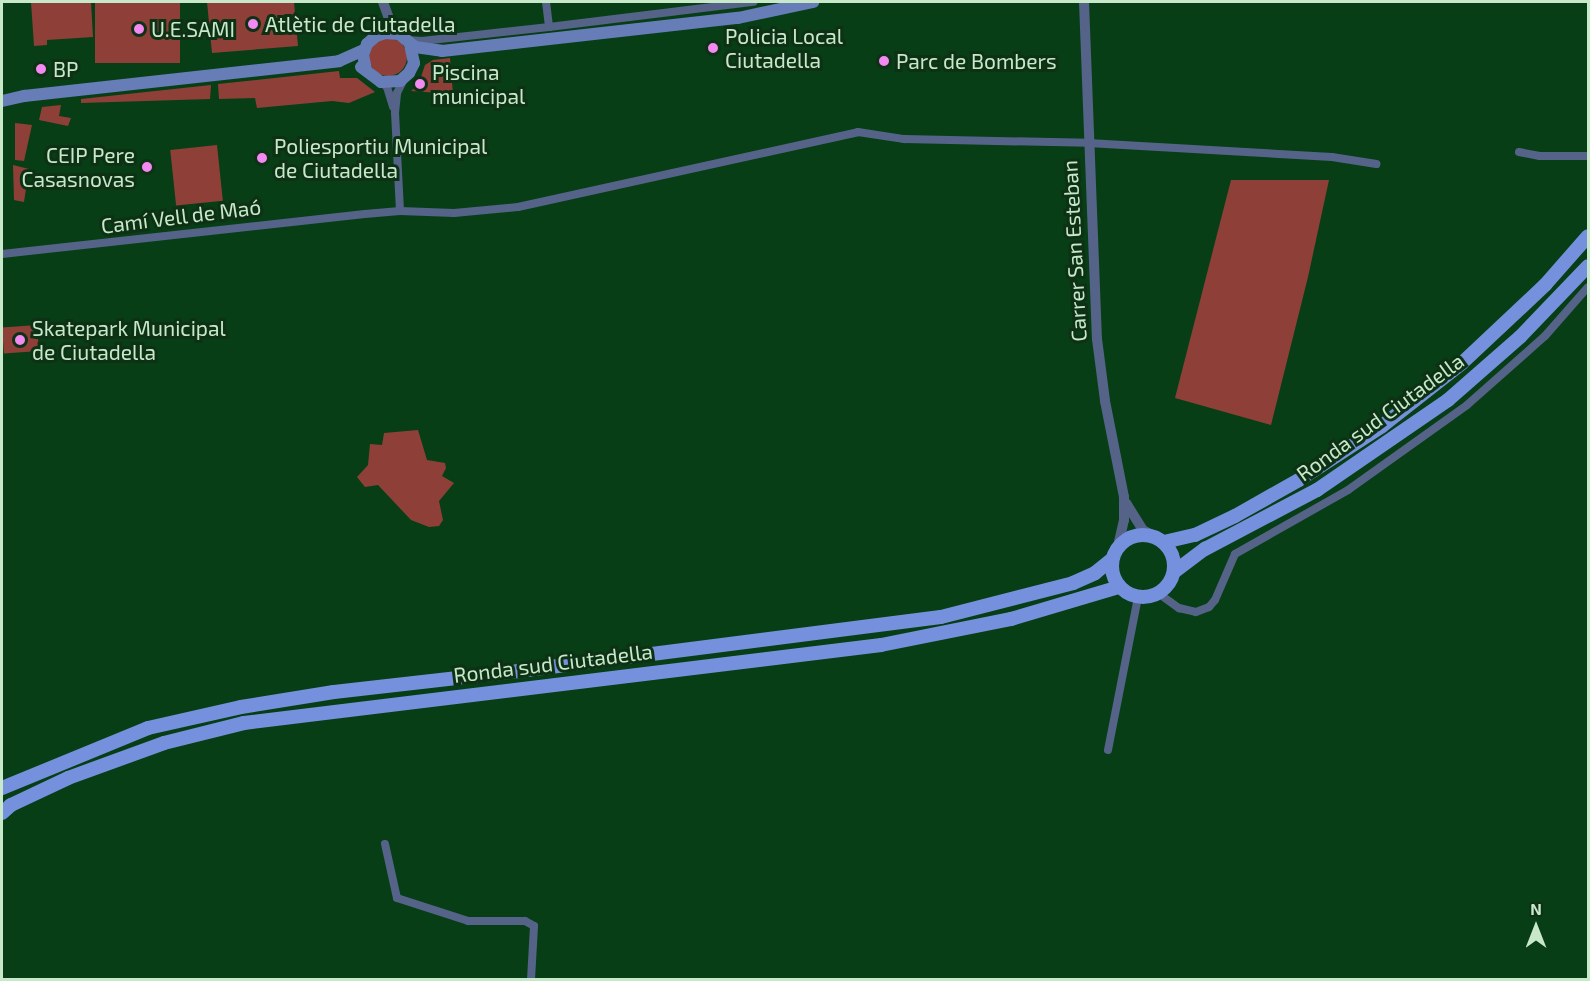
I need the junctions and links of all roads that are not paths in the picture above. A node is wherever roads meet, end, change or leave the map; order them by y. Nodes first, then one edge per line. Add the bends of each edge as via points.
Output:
1 (546, 2) edge
2 (753, 2) edge
3 (813, 2) edge
4 (1084, 2) edge
5 (383, 3) edge
6 (714, 4) edge
7 (549, 27) junction
8 (394, 33) junction
9 (376, 36) junction
10 (409, 42) junction
11 (364, 50) junction
12 (442, 51) junction
13 (340, 61) junction
14 (414, 63) junction
15 (366, 70) junction
16 (404, 78) junction
17 (381, 82) junction
18 (2, 94) edge
19 (24, 96) junction
20 (2, 101) edge
21 (395, 113) junction
22 (1088, 143) junction
23 (1519, 152) dead end
24 (1588, 156) edge
25 (1376, 164) dead end
26 (400, 211) junction
27 (1588, 236) edge
28 (2, 254) edge
29 (1588, 266) edge
30 (1588, 287) edge
31 (1124, 497) junction
32 (1158, 539) junction
33 (1118, 546) junction
34 (1112, 559) junction
35 (1174, 572) junction
36 (1119, 586) junction
37 (1158, 593) junction
38 (1138, 597) junction
39 (1108, 750) dead end
40 (2, 788) edge
41 (2, 813) edge
42 (386, 844) dead end
43 (531, 980) edge

1 - 7 street
2 - 6 street
3 - 12 main road via 738,18
4 - 22 street, Carrer San Esteban
5 - 8 street
5 - 9 street
6 - 7 street
7 - 10 street
8 - 9 main road
8 - 10 main road
9 - 11 main road
10 - 12 main road via 424,50
10 - 14 main road
11 - 13 main road
11 - 15 main road
12 - 14 main road
13 - 15 main road
13 - 19 main road
14 - 16 main road
15 - 17 main road
16 - 17 main road
16 - 21 street via 397,93
17 - 21 street via 387,87
18 - 19 main road
19 - 20 main road
21 - 26 street
22 - 25 street, Camí Vell de Maó via 1332,157
22 - 26 street, Camí Vell de Maó via 904,139 858,132 518,207 454,213
22 - 31 street, Carrer San Esteban via 1097,339
23 - 24 street
26 - 28 street, Camí Vell de Maó
27 - 32 main road, Ronda sud Ciutadella via 1545,285 1462,363 1382,426 1235,516 1195,535
29 - 35 main road, Ronda sud Ciutadella via 1520,337 1448,400 1317,490 1205,549
30 - 37 street via 1545,336 1467,405 1348,490 1234,554 1209,607 1196,612 1179,608
31 - 32 street, Carrer San Esteban via 1143,530
31 - 33 street, Carrer San Esteban
32 - 33 main road via 1134,535
32 - 35 main road via 1173,556
33 - 34 main road
34 - 36 main road
34 - 40 main road, Ronda sud Ciutadella via 1095,573 1073,583 941,617 241,706 148,728
35 - 37 main road
36 - 38 main road
36 - 41 main road, Ronda sud Ciutadella via 1011,619 881,645 244,723 164,743 68,778
37 - 38 main road
38 - 39 street
42 - 43 street via 397,898 468,921 525,921 534,926

